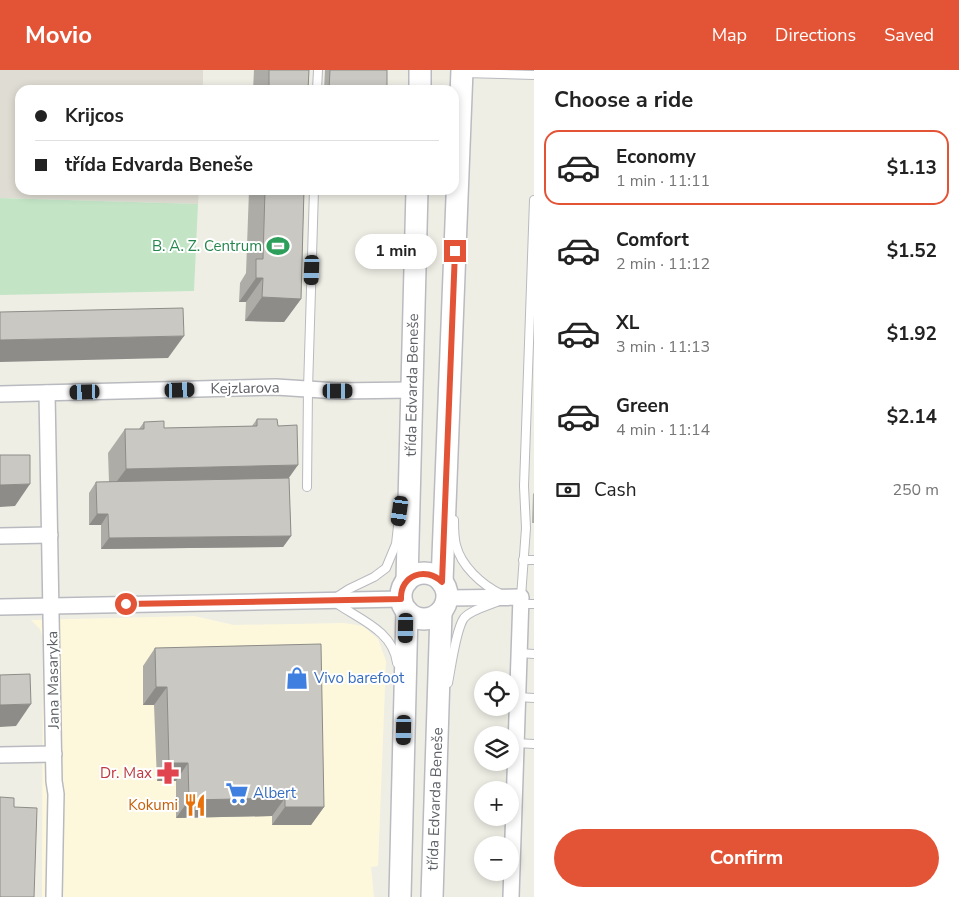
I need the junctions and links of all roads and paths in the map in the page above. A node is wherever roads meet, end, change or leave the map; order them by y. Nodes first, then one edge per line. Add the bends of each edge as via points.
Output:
1 (318, 70) edge
2 (420, 70) edge
3 (462, 72) edge
4 (534, 75) edge
5 (317, 85) edge
6 (420, 85) edge
7 (459, 146) edge
8 (314, 195) edge
9 (417, 195) edge
10 (457, 195) edge
11 (534, 200) edge
12 (308, 389) junction
13 (412, 390) junction
14 (0, 394) edge
15 (47, 394) junction
16 (410, 468) junction
17 (446, 468) junction
18 (307, 488) dead end
19 (50, 535) junction
20 (0, 536) edge
21 (523, 560) junction
22 (534, 560) edge
23 (405, 597) junction
24 (443, 597) junction
25 (332, 600) junction
26 (521, 600) edge
27 (0, 606) edge
28 (51, 606) junction
29 (527, 654) edge
30 (519, 692) edge
31 (519, 697) edge
32 (534, 698) edge
33 (405, 712) junction
34 (438, 712) junction
35 (519, 743) edge
36 (534, 744) edge
37 (54, 754) junction
38 (0, 755) edge
39 (515, 771) edge
40 (54, 897) edge
41 (400, 897) edge
42 (432, 897) edge
43 (511, 897) edge

1 - 5 lane
2 - 6 street
3 - 4 lane, třída Edvarda Beneše
3 - 7 street, třída Edvarda Beneše
8 - 12 lane
9 - 13 street, třída Edvarda Beneše
10 - 17 street, třída Edvarda Beneše
11 - 21 lane
12 - 13 street, Kejzlarova
12 - 15 street, Kejzlarova via 276,387
12 - 18 lane
13 - 16 street, třída Edvarda Beneše
14 - 15 street, Kejzlarova
15 - 19 street
16 - 23 street, třída Edvarda Beneše
16 - 25 lane via 396,544 386,568
17 - 24 street, třída Edvarda Beneše
17 - 26 lane via 456,545 462,558 492,590
19 - 20 street
19 - 28 street
21 - 22 lane
21 - 26 lane
23 - 24 street via 417,618 424,620 432,618
23 - 24 street via 416,574 423,573 437,577
23 - 25 street
23 - 33 street, třída Edvarda Beneše
24 - 26 street
24 - 34 street, třída Edvarda Beneše
25 - 28 street
25 - 33 lane via 372,625 393,647
26 - 29 street
26 - 34 lane via 471,613 464,618 444,702
27 - 28 street
28 - 37 street, Jana Masaryka
29 - 30 street
31 - 32 lane
33 - 41 street, třída Edvarda Beneše
34 - 42 street, třída Edvarda Beneše
35 - 36 lane
37 - 38 street
37 - 40 street, Jana Masaryka
39 - 43 street

